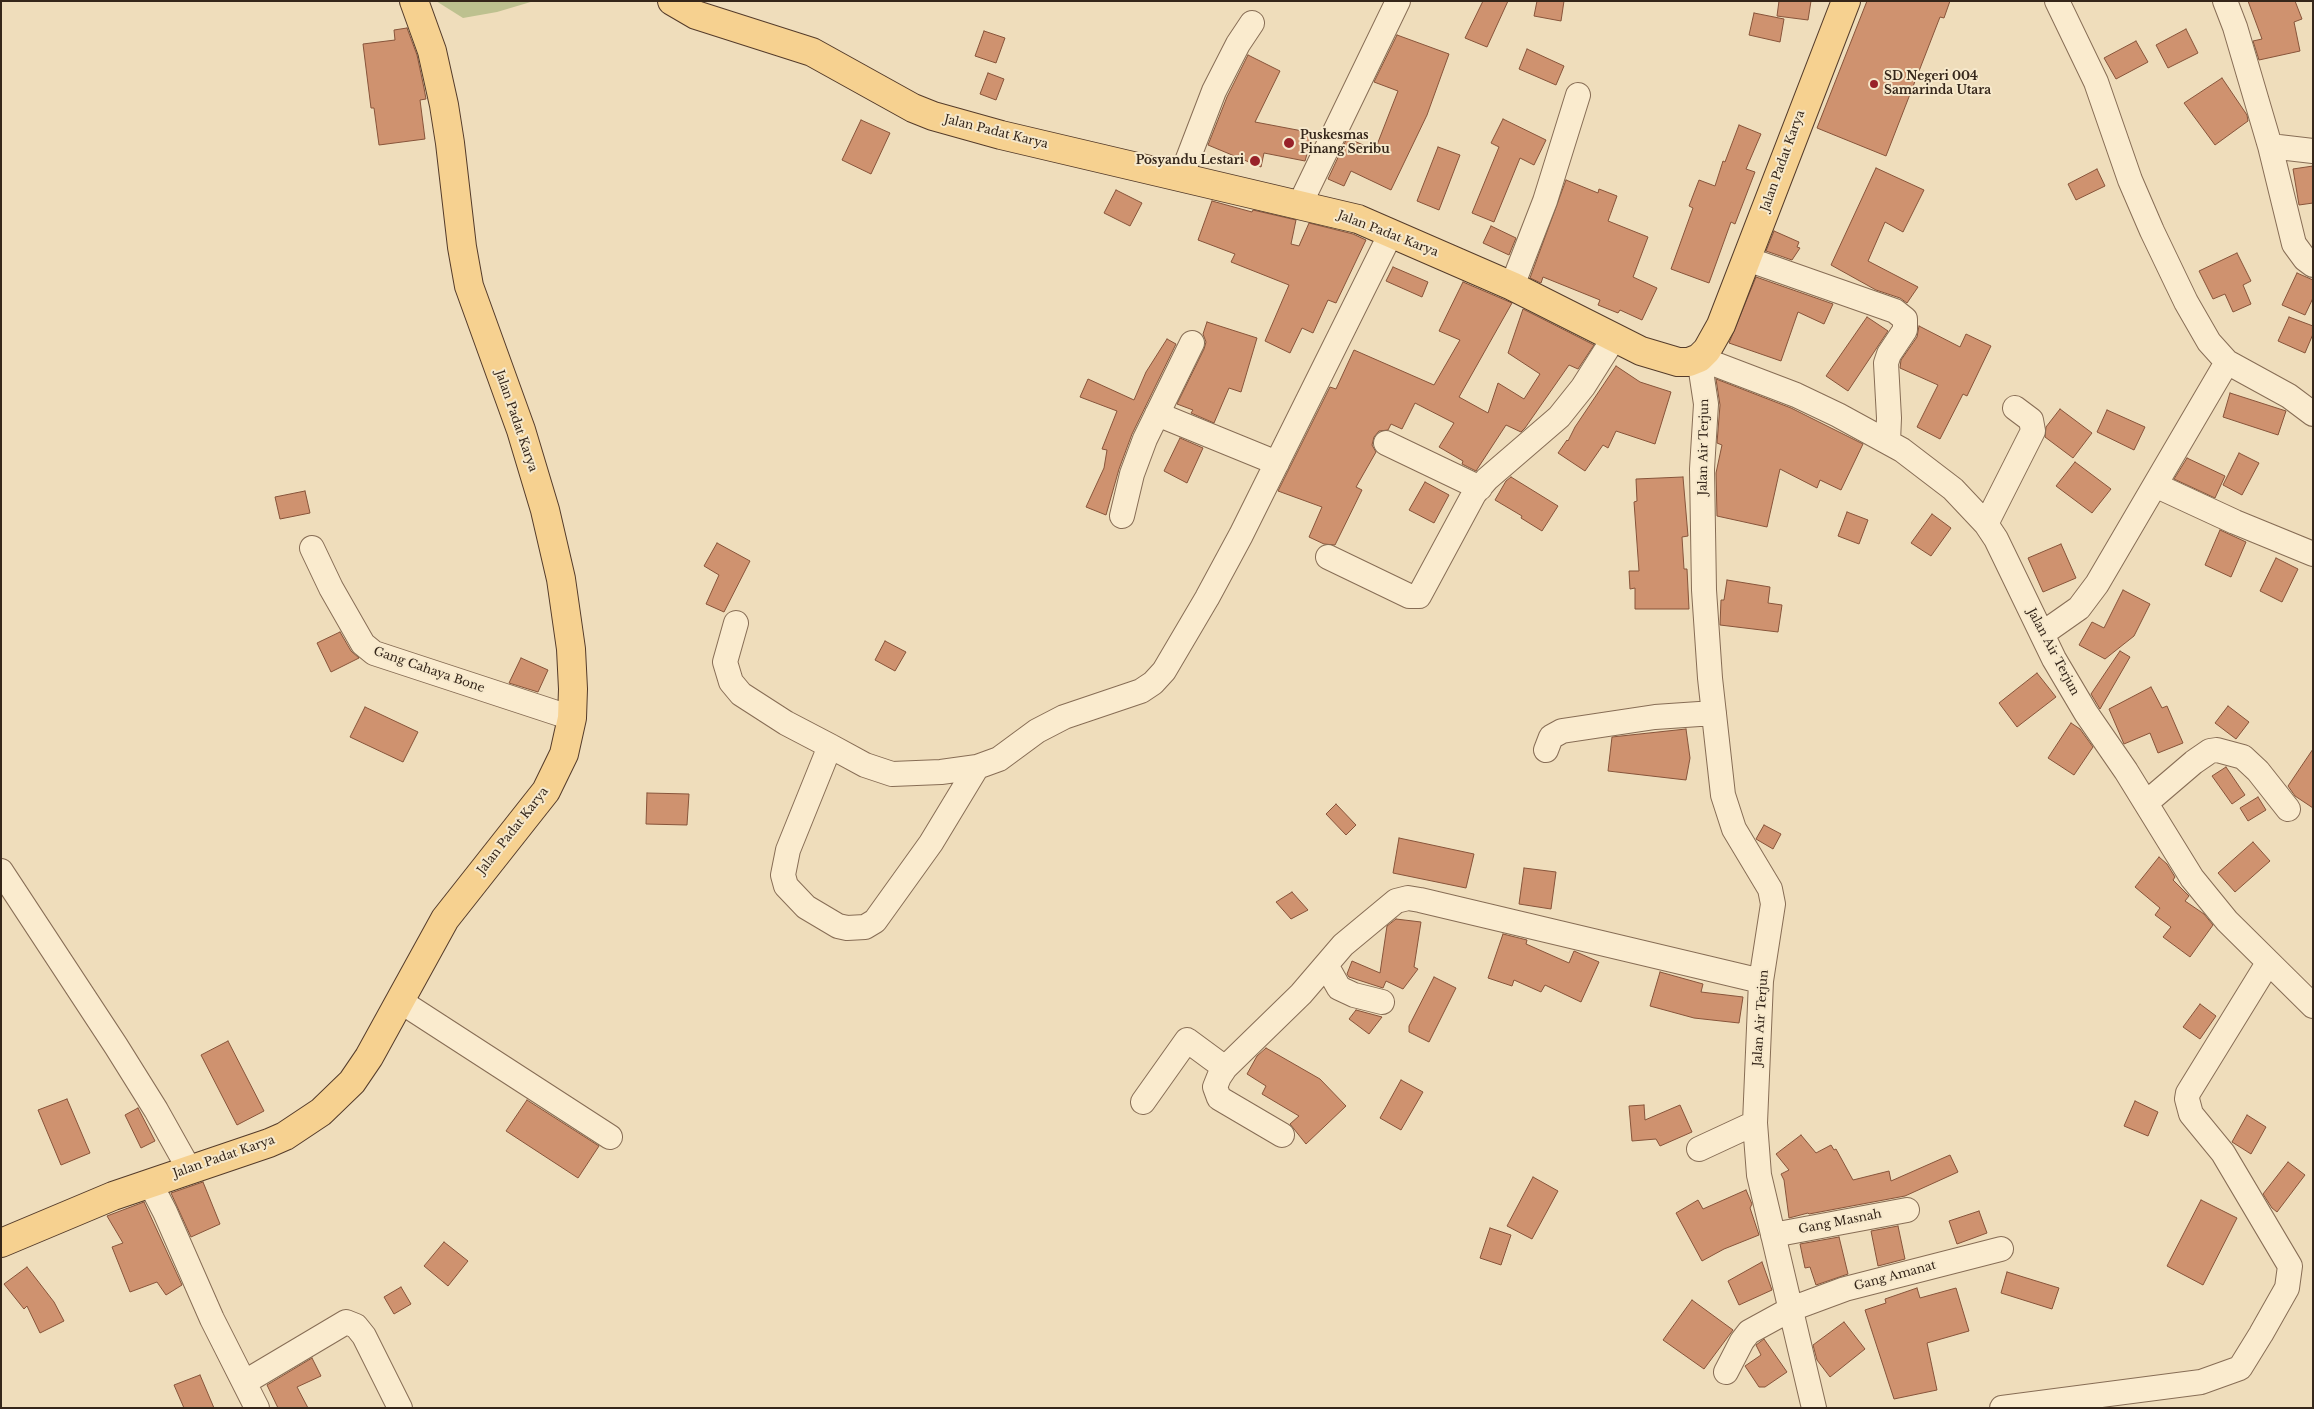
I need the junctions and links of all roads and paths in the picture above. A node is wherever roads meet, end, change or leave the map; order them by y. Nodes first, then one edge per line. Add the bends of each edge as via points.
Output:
1 (414, 1) edge
2 (672, 1) edge
3 (1398, 1) edge
4 (1846, 1) edge
5 (2057, 1) edge
6 (2225, 1) edge
7 (1252, 23) dead end
8 (1578, 95) dead end
9 (2270, 146) junction
10 (2313, 151) edge
11 (1181, 177) junction
12 (1300, 204) junction
13 (1391, 233) junction
14 (1747, 259) junction
15 (2313, 265) edge
16 (1512, 286) junction
17 (1614, 338) junction
18 (1192, 343) dead end
19 (1699, 358) junction
20 (2227, 362) junction
21 (2015, 408) dead end
22 (1157, 414) junction
23 (2313, 414) edge
24 (1888, 442) junction
25 (1386, 443) dead end
26 (1278, 463) junction
27 (2155, 485) junction
28 (1480, 488) junction
29 (1122, 516) dead end
30 (1986, 524) junction
31 (312, 548) dead end
32 (2313, 554) edge
33 (1328, 557) dead end
34 (736, 623) dead end
35 (2042, 634) junction
36 (1714, 713) junction
37 (572, 718) junction
38 (830, 746) junction
39 (1546, 750) dead end
40 (977, 767) junction
41 (2146, 802) junction
42 (2288, 809) dead end
43 (1, 871) edge
44 (2268, 963) junction
45 (1326, 965) junction
46 (1761, 982) junction
47 (400, 1001) junction
48 (1382, 1002) dead end
49 (2313, 1006) edge
50 (1225, 1068) junction
51 (1143, 1102) dead end
52 (1755, 1123) junction
53 (1282, 1135) dead end
54 (610, 1137) dead end
55 (1700, 1149) dead end
56 (189, 1169) junction
57 (150, 1183) junction
58 (1907, 1210) dead end
59 (1773, 1236) junction
60 (1, 1243) edge
61 (2001, 1249) dead end
62 (1791, 1309) junction
63 (1726, 1372) dead end
64 (244, 1382) junction
65 (257, 1408) edge
66 (400, 1408) edge
67 (1814, 1408) edge
68 (2002, 1408) edge

1 - 37 main road, Jalan Padat Karya via 432,51 442,96 469,286 546,510 572,649
2 - 11 main road, Jalan Padat Karya via 696,15 812,52 923,112 1001,135
3 - 12 street
4 - 14 main road, Jalan Padat Karya
5 - 20 street via 2096,82 2130,180 2168,266 2209,342
6 - 9 street
7 - 11 street via 1214,92
8 - 16 street via 1545,201
9 - 10 street
9 - 15 street via 2294,244
11 - 12 main road, Jalan Padat Karya
12 - 13 main road, Jalan Padat Karya via 1358,219
13 - 16 main road, Jalan Padat Karya
13 - 26 street
14 - 19 main road, Jalan Padat Karya via 1714,340
14 - 24 street via 1895,311 1905,319 1905,330 1886,363
16 - 17 main road, Jalan Padat Karya
17 - 19 main road, Jalan Padat Karya via 1669,361 1689,362
17 - 28 street via 1560,416
18 - 22 street
19 - 24 street, Jalan Air Terjun via 1796,395
19 - 36 street, Jalan Air Terjun via 1706,404 1702,469 1704,590
20 - 23 street via 2275,388
20 - 27 street
21 - 30 street via 2031,420 2033,431
22 - 26 street
22 - 29 street via 1132,474
24 - 30 street, Jalan Air Terjun via 1953,489
25 - 28 street
26 - 40 street via 1208,598 1153,683 1141,691 1064,717 1037,731 999,759
27 - 32 street
27 - 35 street via 2086,600 2068,618
28 - 33 street via 1415,598
30 - 35 street, Jalan Air Terjun
31 - 37 street, Gang Cahaya Bone via 364,644 374,653
34 - 38 street via 725,657 726,671 734,686 747,700
35 - 41 street, Jalan Air Terjun via 2086,714
36 - 39 street via 1654,717 1562,731 1552,735
36 - 46 street, Jalan Air Terjun via 1723,795 1730,819 1772,897
37 - 47 main road, Jalan Padat Karya via 564,754 552,782 445,919
38 - 40 street via 865,765 892,774
38 - 40 street via 788,850 783,875 786,886 806,907 847,928 865,927 875,921 931,843
41 - 42 street via 2194,762 2217,750 2243,757
41 - 44 street, Jalan Air Terjun via 2207,898
43 - 56 street via 125,1060
44 - 49 street, Jalan Air Terjun
44 - 68 street via 2187,1098 2192,1114 2223,1153 2290,1266 2287,1288 2261,1334 2240,1368 2200,1382
45 - 46 street via 1385,908 1408,898
45 - 48 street via 1339,988 1354,996
45 - 50 street
46 - 52 street, Jalan Air Terjun
47 - 54 street
47 - 56 main road, Jalan Padat Karya via 352,1082 322,1112 285,1136
50 - 51 street via 1187,1040
50 - 53 street via 1215,1087 1219,1098
52 - 55 street
52 - 59 street, Jalan Air Terjun via 1759,1175
56 - 57 main road, Jalan Padat Karya
57 - 60 main road, Jalan Padat Karya
57 - 64 street
58 - 59 street, Gang Masnah
59 - 62 street, Jalan Air Terjun
61 - 62 street, Gang Amanat via 1845,1289
62 - 63 street, Gang Amanat via 1750,1332
62 - 67 street, Jalan Air Terjun
64 - 65 street
64 - 66 street via 343,1323 351,1323 364,1336

